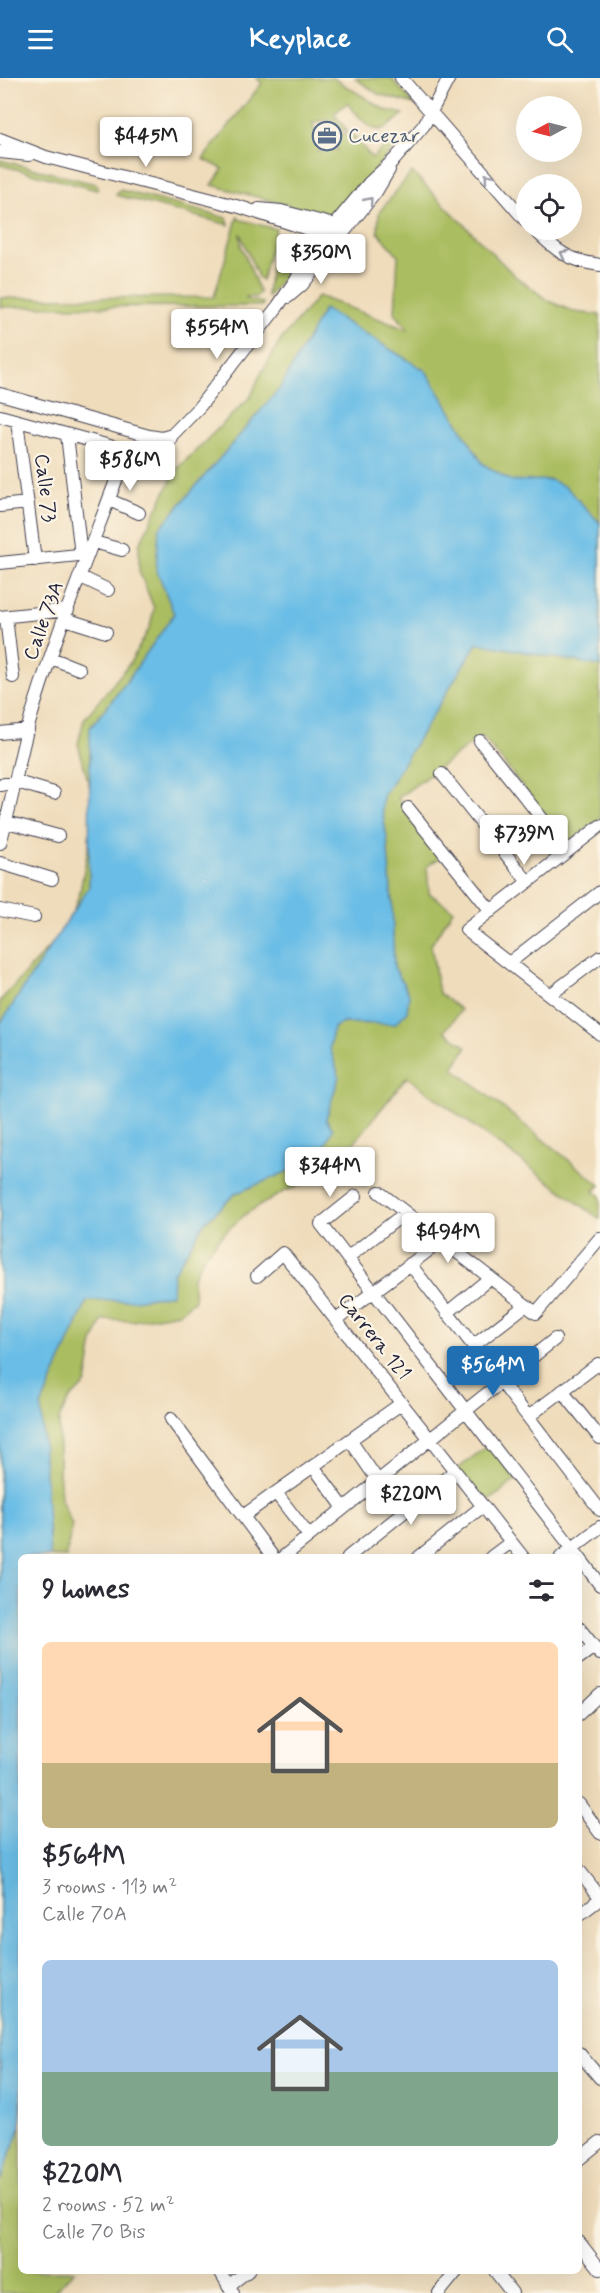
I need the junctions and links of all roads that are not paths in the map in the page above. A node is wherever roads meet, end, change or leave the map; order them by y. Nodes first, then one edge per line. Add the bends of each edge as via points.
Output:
1 (401, 78) edge
2 (449, 78) edge
3 (432, 112) junction
4 (0, 139) edge
5 (0, 152) edge
6 (46, 157) junction
7 (240, 207) junction
8 (516, 209) edge
9 (341, 226) junction
10 (326, 236) junction
11 (338, 239) junction
12 (544, 240) edge
13 (600, 265) edge
14 (278, 306) junction
15 (0, 394) edge
16 (0, 416) edge
17 (17, 421) junction
18 (67, 435) junction
19 (172, 435) junction
20 (127, 452) junction
21 (109, 500) junction
22 (28, 503) junction
23 (0, 506) edge
24 (139, 513) dead end
25 (94, 542) junction
26 (122, 550) dead end
27 (85, 555) junction
28 (35, 560) junction
29 (0, 563) edge
30 (81, 577) junction
31 (108, 590) dead end
32 (67, 615) junction
33 (3, 617) edge
34 (106, 632) dead end
35 (51, 658) junction
36 (80, 669) dead end
37 (13, 677) dead end
38 (28, 730) junction
39 (0, 733) edge
40 (480, 741) dead end
41 (442, 774) dead end
42 (17, 782) junction
43 (0, 785) edge
44 (54, 793) dead end
45 (408, 808) dead end
46 (7, 822) junction
47 (600, 826) edge
48 (58, 836) dead end
49 (0, 843) edge
50 (568, 851) junction
51 (0, 863) edge
52 (52, 879) dead end
53 (528, 882) junction
54 (600, 892) edge
55 (0, 910) edge
56 (491, 910) junction
57 (34, 917) dead end
58 (600, 957) edge
59 (509, 963) junction
60 (550, 995) junction
61 (600, 1018) edge
62 (589, 1026) junction
63 (600, 1034) edge
64 (379, 1192) dead end
65 (356, 1196) dead end
66 (396, 1220) dead end
67 (600, 1238) edge
68 (432, 1248) dead end
69 (347, 1258) junction
70 (410, 1264) junction
71 (257, 1276) dead end
72 (490, 1278) junction
73 (374, 1292) junction
74 (531, 1309) junction
75 (447, 1313) junction
76 (336, 1320) junction
77 (555, 1339) dead end
78 (473, 1346) junction
79 (598, 1364) dead end
80 (501, 1382) junction
81 (562, 1391) junction
82 (402, 1403) junction
83 (465, 1410) junction
84 (528, 1417) junction
85 (171, 1419) dead end
86 (595, 1421) edge
87 (600, 1438) edge
88 (430, 1439) junction
89 (350, 1440) junction
90 (313, 1466) junction
91 (455, 1471) junction
92 (378, 1481) junction
93 (276, 1493) junction
94 (483, 1506) junction
95 (344, 1508) junction
96 (600, 1510) edge
97 (243, 1516) junction
98 (600, 1527) edge
99 (309, 1536) junction
100 (511, 1542) junction
101 (271, 1554) edge
102 (287, 1554) edge
103 (352, 1554) edge
104 (423, 1554) edge
105 (495, 1554) edge
106 (521, 1554) edge
107 (577, 1554) edge
108 (582, 1561) edge
109 (600, 1584) edge
110 (582, 1632) edge
111 (597, 1651) edge
112 (582, 1657) edge
113 (600, 1694) edge
114 (582, 1711) edge
115 (582, 1808) edge
116 (600, 1833) edge
117 (582, 1874) edge
118 (600, 1898) edge
119 (582, 1913) edge
120 (582, 2057) edge
121 (600, 2078) edge
122 (600, 2142) edge
123 (582, 2156) edge
124 (582, 2246) edge
125 (600, 2269) edge
126 (222, 2274) edge
127 (245, 2274) edge
128 (455, 2274) edge
129 (497, 2274) edge
130 (230, 2289) edge
131 (439, 2293) edge
132 (512, 2293) edge

1 - 3 street
2 - 3 street
8 -> 3 street
3 - 9 street via 395,159 376,192
4 - 6 street
5 - 6 street
6 - 7 street
7 - 9 street
7 - 10 street
9 - 10 street
9 - 11 street
10 - 11 street
10 - 14 street
11 - 14 street via 302,285
13 -> 12 street via 569,258
14 - 19 street via 200,406
15 - 19 street via 149,436
16 - 17 street
17 - 18 street
17 - 22 street, Calle 73
18 - 20 street
18 - 27 street
19 - 20 street via 161,460
20 - 21 street, Calle 73A
21 - 24 street
21 - 25 street, Calle 73A
22 - 23 street
22 - 28 street, Calle 73
25 - 26 street
25 - 27 street, Calle 73A
27 - 28 street
27 - 30 street, Calle 73A
28 - 29 street
30 - 31 street
30 - 32 street, Calle 73A
32 - 33 street
32 - 34 street
32 - 35 street, Calle 73A
33 - 37 street
35 - 36 street
35 - 38 street, Calle 73A
38 - 39 street
38 - 42 street, Calle 73A
40 - 50 street
41 - 53 street
42 - 43 street
42 - 44 street
42 - 46 street, Calle 73A
45 - 56 street
46 - 48 street
46 - 49 street, Calle 73A
47 - 50 street
50 - 53 street
51 - 52 street
53 - 56 street
54 - 59 street
55 - 57 street
56 - 59 street via 466,930
58 - 60 street
59 - 60 street
60 - 62 street
61 - 62 street
62 - 63 street
64 - 72 street
65 - 69 street via 321,1224
66 - 69 street
67 - 74 street
68 - 70 street
69 - 73 street
70 - 73 street
70 - 75 street
71 - 76 street, Carrera 121 via 283,1253
72 - 74 street
72 - 75 street
73 - 76 street
73 - 83 street
74 - 78 street
75 - 78 street
76 - 82 street, Carrera 121
77 - 80 street
78 - 80 street
79 - 81 street
80 - 83 street
80 - 84 street
81 - 84 street
81 - 86 street
82 - 88 street, Carrera 121
82 - 89 street
83 - 88 street
83 - 107 street
84 - 96 street
85 - 97 street
86 - 87 street
88 - 91 street, Carrera 121
88 - 92 street
89 - 90 street
89 - 92 street
90 - 93 street
90 - 95 street
91 - 94 street, Carrera 121
91 - 103 street
92 - 95 street
93 - 97 street
93 - 99 street
94 - 100 street, Carrera 121
94 - 104 street
95 - 99 street
97 - 101 street
98 - 107 street
99 - 102 street
100 - 105 street
100 - 106 street, Carrera 121
108 - 109 street
110 - 111 street
111 - 112 street
113 - 114 street
115 - 116 street
117 - 118 street
118 - 119 street
120 - 121 street
122 - 123 street
124 - 125 street
126 - 130 street
127 - 130 street
128 - 131 street
129 - 132 street

